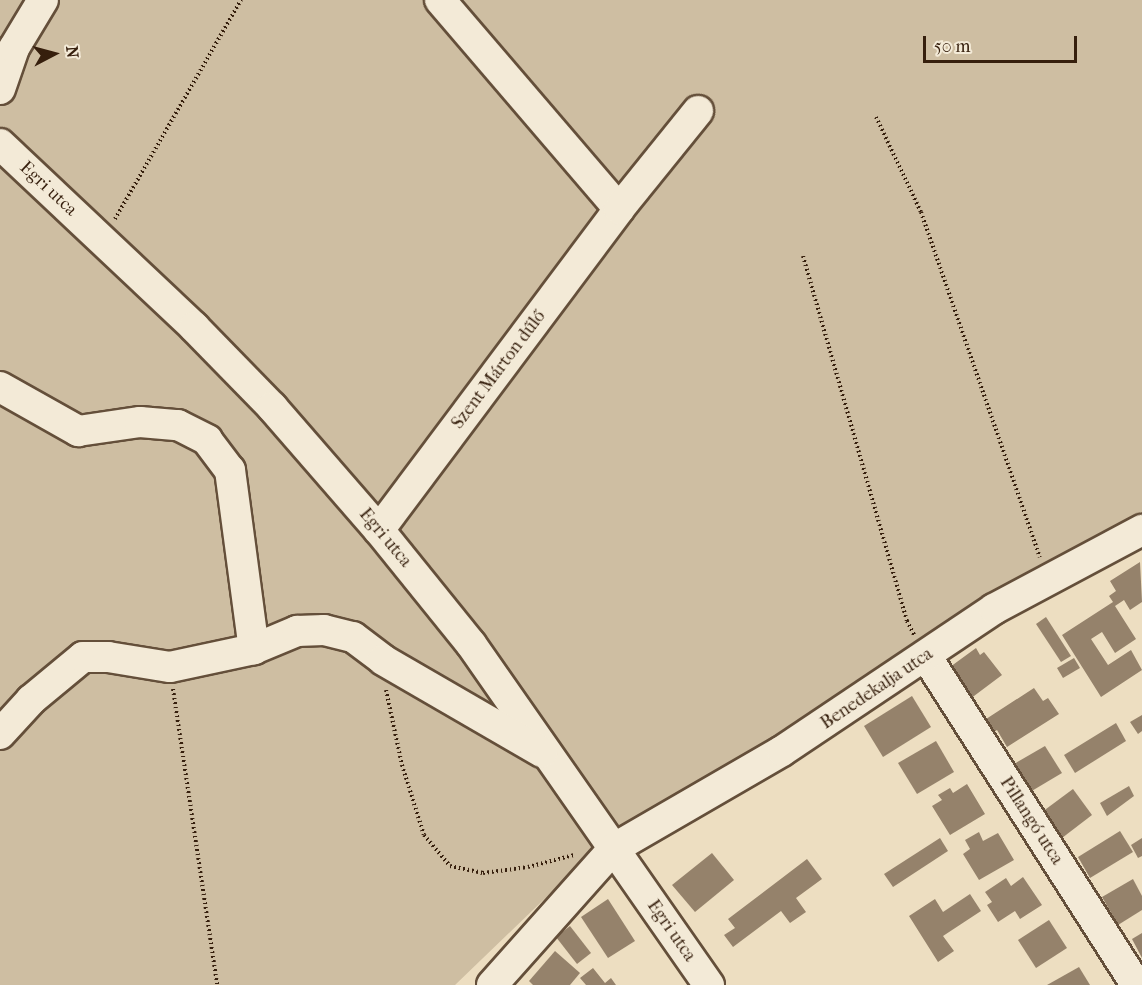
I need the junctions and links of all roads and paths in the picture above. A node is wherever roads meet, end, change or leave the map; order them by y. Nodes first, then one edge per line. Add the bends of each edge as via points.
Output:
1 (43, 0) edge
2 (241, 0) edge
3 (440, 0) edge
4 (0, 89) edge
5 (698, 111) dead end
6 (876, 117) dead end
7 (0, 144) edge
8 (619, 209) junction
9 (102, 240) junction
10 (803, 256) dead end
11 (0, 387) edge
12 (380, 530) junction
13 (1142, 530) edge
14 (1049, 581) junction
15 (254, 649) junction
16 (926, 656) junction
17 (383, 660) junction
18 (170, 668) junction
19 (0, 734) edge
20 (549, 756) junction
21 (613, 849) junction
22 (217, 985) edge
23 (492, 985) edge
24 (710, 985) edge
25 (1136, 985) edge

1 - 4 street via 14,48
2 - 9 path
3 - 8 street
5 - 8 street, Szent Márton dűlő
6 - 14 path via 921,212
7 - 9 street, Egri utca
8 - 12 street, Szent Márton dűlő
9 - 12 street, Egri utca via 272,407
10 - 16 path via 907,621
11 - 15 street via 78,430 140,422 178,425 207,440 230,470
12 - 20 street, Egri utca via 471,644
13 - 14 street, Benedekalja utca
14 - 16 street, Benedekalja utca via 994,609
15 - 17 street via 297,631 324,630 353,637
15 - 18 street
16 - 21 street, Benedekalja utca via 782,751
16 - 25 street, Pillangó utca
17 - 20 street
17 - 21 path via 402,765 424,834 450,866 483,873
18 - 19 street via 108,657 83,657 31,700
18 - 22 path
20 - 21 street, Egri utca
21 - 23 street, Benedekalja utca
21 - 24 street, Egri utca

